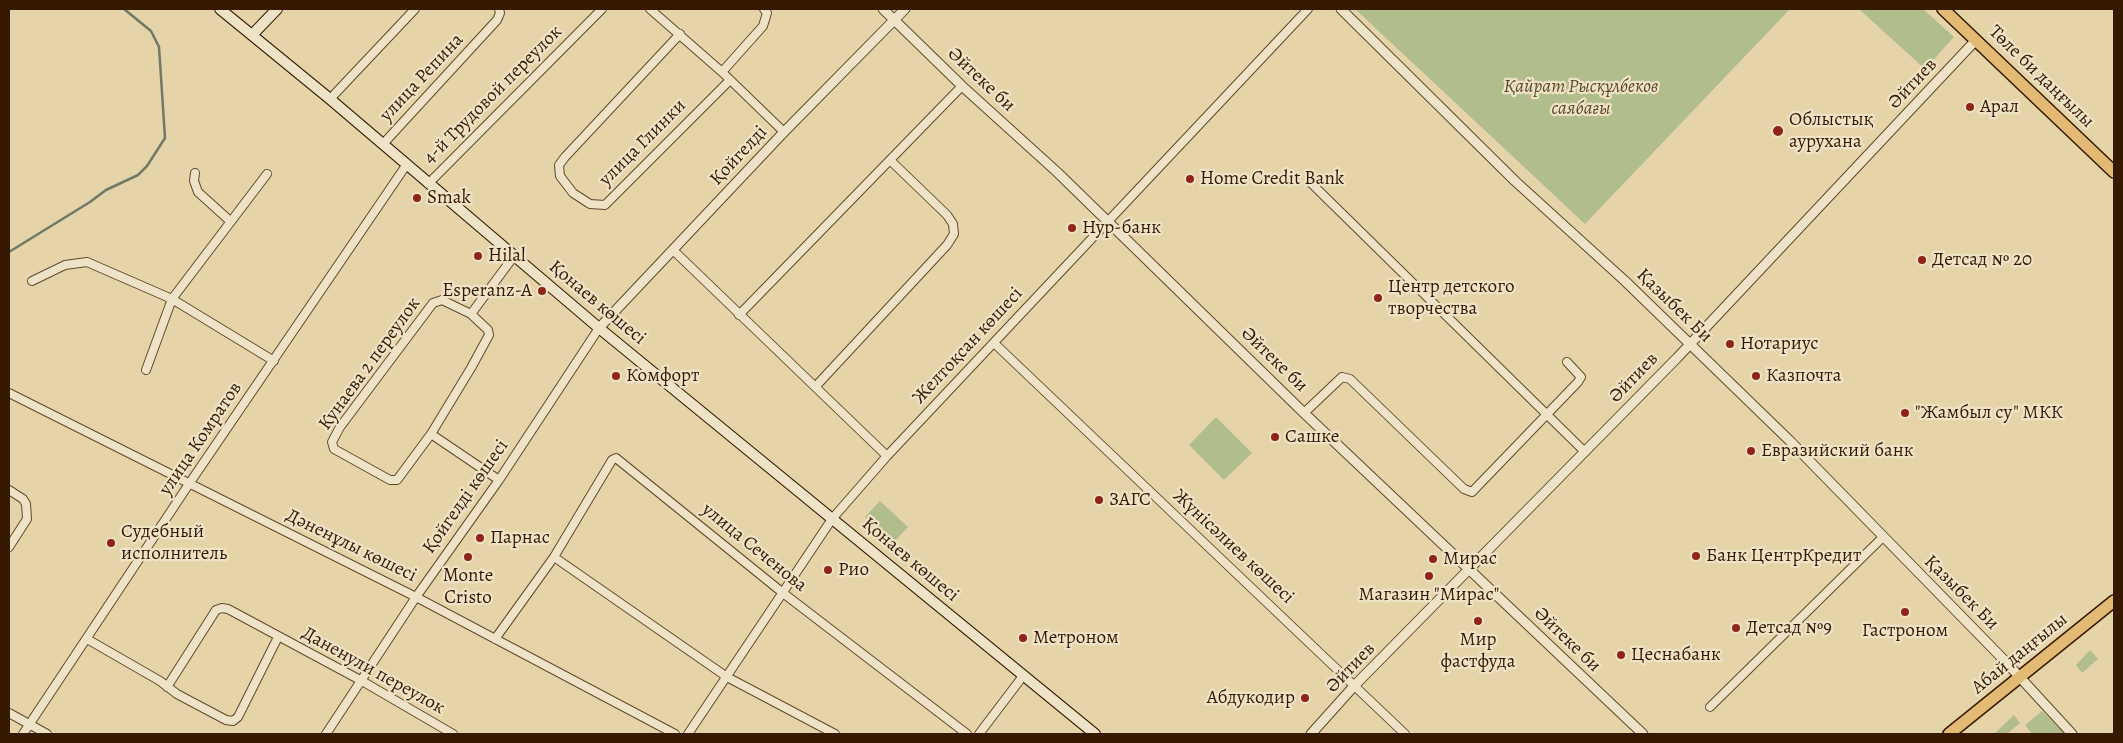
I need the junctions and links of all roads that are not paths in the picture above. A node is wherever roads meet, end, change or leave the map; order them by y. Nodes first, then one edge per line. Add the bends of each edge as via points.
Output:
1 (220, 9) edge
2 (277, 9) edge
3 (415, 9) edge
4 (499, 9) edge
5 (602, 9) edge
6 (650, 9) edge
7 (764, 9) edge
8 (883, 9) edge
9 (905, 9) edge
10 (1308, 9) edge
11 (1341, 9) edge
12 (1943, 9) edge
13 (894, 20) junction
14 (680, 34) junction
15 (252, 35) junction
16 (1976, 40) junction
17 (722, 72) junction
18 (730, 80) junction
19 (962, 86) junction
20 (330, 100) junction
21 (784, 132) junction
22 (383, 144) junction
23 (891, 161) junction
24 (407, 164) junction
25 (2114, 172) edge
26 (195, 173) dead end
27 (267, 174) dead end
28 (1312, 183) dead end
29 (428, 184) junction
30 (230, 221) junction
31 (1108, 221) junction
32 (673, 250) junction
33 (514, 256) junction
34 (32, 281) dead end
35 (172, 299) junction
36 (471, 314) junction
37 (740, 315) junction
38 (599, 328) junction
39 (994, 343) junction
40 (1690, 344) junction
41 (274, 361) junction
42 (1567, 362) dead end
43 (146, 370) dead end
44 (816, 386) junction
45 (9, 393) edge
46 (1304, 413) junction
47 (1547, 414) junction
48 (431, 434) junction
49 (1586, 452) junction
50 (887, 456) junction
51 (499, 480) junction
52 (189, 484) junction
53 (9, 490) edge
54 (832, 519) junction
55 (1883, 537) junction
56 (9, 547) edge
57 (554, 557) junction
58 (1469, 570) junction
59 (783, 593) junction
60 (416, 597) junction
61 (2114, 601) edge
62 (278, 637) junction
63 (87, 639) junction
64 (495, 639) junction
65 (1022, 676) junction
66 (727, 677) junction
67 (2020, 677) junction
68 (362, 680) junction
69 (1355, 685) junction
70 (167, 688) junction
71 (1710, 706) dead end
72 (9, 713) edge
73 (29, 725) junction
74 (448, 733) edge
75 (23, 734) edge
76 (47, 734) edge
77 (326, 734) edge
78 (675, 734) edge
79 (688, 734) edge
80 (835, 734) edge
81 (967, 734) edge
82 (979, 734) edge
83 (1094, 734) edge
84 (1311, 734) edge
85 (1405, 734) edge
86 (1643, 734) edge
87 (1949, 734) edge
88 (2072, 734) edge

1 - 15 main road, Қонаев көшесі
2 - 15 main road
3 - 20 street
4 - 22 street, улица Репина via 497,20
5 - 29 street, 4-й Трудовой переулок
6 - 14 street
7 - 17 street via 762,26
8 - 13 street, Әйтеке би
9 - 13 street, Қойгелді
10 - 31 street, Желтоқсан көшесі
11 - 40 street, Қазыбек Би via 1515,181
12 - 16 main road, Төле би даңғылы
13 - 19 street, Әйтеке би
13 - 21 street, Қойгелді
14 - 17 street
14 - 18 street, улица Глинки via 559,165 560,176 573,193 590,204 605,205
15 - 20 main road, Қонаев көшесі
16 - 25 main road, Төле би даңғылы
16 - 40 street, Әйтиев
17 - 18 street
18 - 21 street
19 - 23 street
19 - 31 street, Әйтеке би
20 - 22 main road, Қонаев көшесі
21 - 32 street, Қойгелді
22 - 24 main road, Қонаев көшесі
23 - 37 street
23 - 44 street via 947,215 953,224 954,234
24 - 29 main road, Қонаев көшесі
24 - 41 street, улица Комратов
26 - 30 street via 198,192
27 - 30 street
28 - 47 street
29 - 33 main road, Қонаев көшесі
30 - 35 street
31 - 39 street, Желтоқсан көшесі
31 - 46 street, Әйтеке би
32 - 37 street
32 - 38 street, Қойгелді
33 - 36 street
33 - 38 main road, Қонаев көшесі
34 - 35 street via 65,265 87,262
35 - 41 street
35 - 43 street
36 - 48 street, Кунаева 2 переулок via 489,335
36 - 48 street, Кунаева 2 переулок via 442,300 432,303 340,428 332,445 394,481
37 - 44 street
38 - 51 street, Қойгелді көшесі
38 - 54 main road, Қонаев көшесі
39 - 50 street, Желтоқсан көшесі
39 - 69 street, Жүнісәлиев көшесі
40 - 49 street, Әйтиев
40 - 55 street, Қазыбек Би
41 - 52 street, улица Комратов
42 - 47 street via 1581,377
44 - 50 street
45 - 52 street, Дәненұлы көшесі
46 - 47 street via 1342,377 1350,379 1464,489 1472,492
46 - 58 street, Әйтеке би
47 - 49 street
48 - 51 street
49 - 58 street, Әйтиев
50 - 54 street, Желтоқсан көшесі
51 - 60 street, Қойгелді көшесі
52 - 60 street, Дәненұлы көшесі
52 - 63 street, улица Комратов
53 - 56 street via 26,504 26,519
54 - 59 street, Желтоқсан көшесі
54 - 65 main road, Қонаев көшесі
55 - 67 street, Қазыбек Би
55 - 71 street
57 - 59 street, улица Сеченова via 616,458
57 - 64 street, улица Сеченова
57 - 66 street
58 - 69 street, Әйтиев
58 - 86 street, Әйтеке би
59 - 66 street, Желтоқсан көшесі
59 - 81 street, улица Сеченова
60 - 64 street, Дәненұлы көшесі
60 - 68 street, Қойгелді көшесі
61 - 67 main road, Абай даңғылы
62 - 68 street, Даненули переулок
62 - 70 street, Даненули переулок via 228,609 216,610
62 - 70 street, Даненули переулок via 238,717 233,721
63 - 70 street, Даненули переулок
63 - 73 street, улица Комратов
64 - 78 street, Дәненұлы көшесі
65 - 82 street
65 - 83 main road, Қонаев көшесі
66 - 79 street, Желтоқсан көшесі
66 - 80 street
67 - 87 main road, Абай даңғылы
67 - 88 street, Қазыбек Би
68 - 74 street, Даненули переулок
68 - 77 street, Қойгелді көшесі
69 - 84 street, Әйтиев
69 - 85 street, Жүнісәлиев көшесі
72 - 73 street
73 - 75 street, улица Комратов
73 - 76 street

